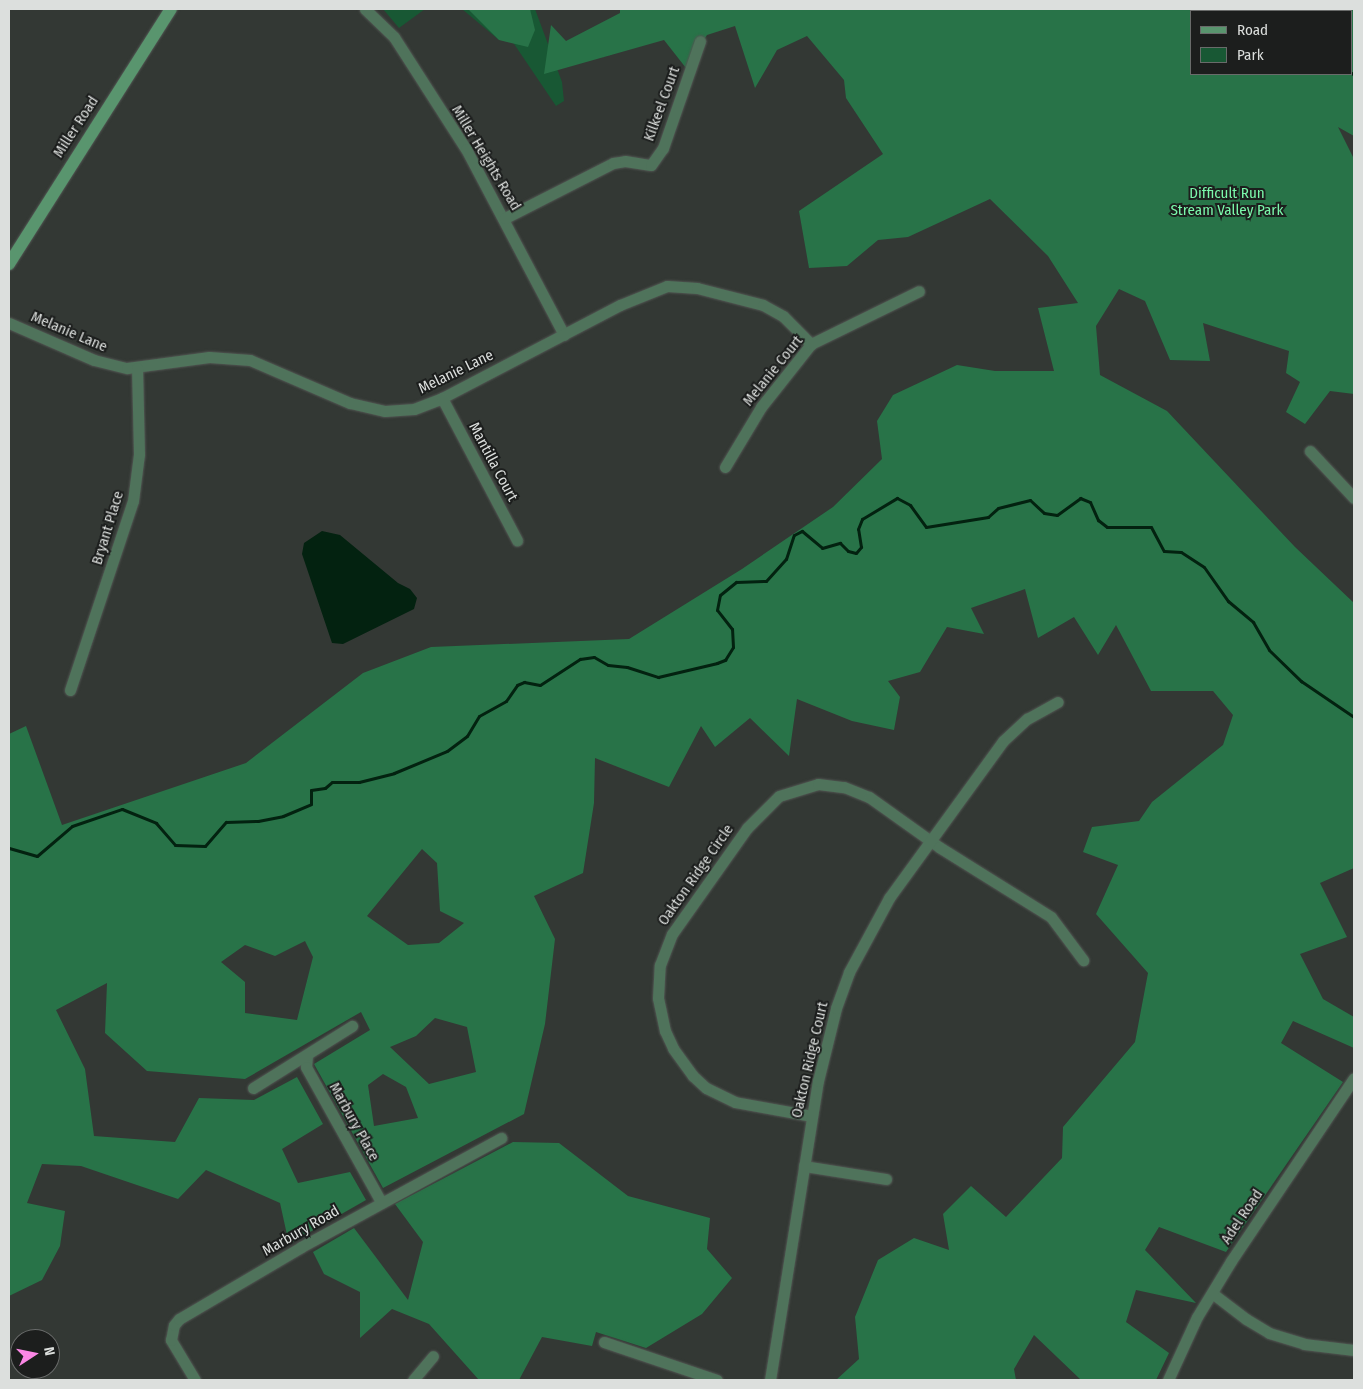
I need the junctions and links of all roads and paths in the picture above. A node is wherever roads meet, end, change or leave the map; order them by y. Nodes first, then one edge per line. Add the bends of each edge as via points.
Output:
1 (171, 9) edge
2 (365, 9) edge
3 (700, 41) dead end
4 (505, 218) junction
5 (9, 264) edge
6 (919, 292) dead end
7 (9, 323) edge
8 (564, 334) junction
9 (811, 344) junction
10 (137, 368) junction
11 (442, 398) junction
12 (1310, 451) dead end
13 (725, 467) dead end
14 (1354, 498) edge
15 (517, 540) dead end
16 (70, 690) dead end
17 (1058, 702) dead end
18 (930, 841) junction
19 (1083, 960) dead end
20 (352, 1026) dead end
21 (307, 1056) junction
22 (1354, 1078) edge
23 (253, 1088) dead end
24 (812, 1116) junction
25 (501, 1138) dead end
26 (804, 1166) junction
27 (886, 1179) dead end
28 (381, 1202) junction
29 (1212, 1293) junction
30 (604, 1342) dead end
31 (1354, 1350) edge
32 (433, 1356) dead end
33 (196, 1380) edge
34 (413, 1380) edge
35 (717, 1380) edge
36 (770, 1380) edge
37 (1168, 1380) edge

1 - 5 street, Miller Road
2 - 4 street, Miller Heights Road via 384,25 404,52 466,149
3 - 4 street, Kilkeel Court via 663,148 651,165 613,163
4 - 8 street, Miller Heights Road
6 - 9 street, Melanie Court
7 - 10 street, Melanie Lane via 94,360
8 - 9 street, Melanie Lane via 654,290 682,286 769,307 797,328
8 - 11 street, Melanie Lane
9 - 13 street, Melanie Court via 761,407
10 - 11 street, Melanie Lane via 195,358 229,357 270,366 350,403 378,411 414,408
10 - 16 street, Bryant Place via 139,454 133,501
11 - 15 street, Mantilla Court
12 - 14 street
17 - 18 street, Oakton Ridge Court via 1027,719 1010,733
18 - 19 street, Oakton Ridge Circle via 1050,917
18 - 24 street, Oakton Ridge Court via 874,922 849,972 826,1044
18 - 24 street, Oakton Ridge Circle via 857,791 818,784 792,790 768,804 755,818 682,918 666,947 658,979 661,1017 673,1048 693,1076 706,1088 735,1102
20 - 21 street
21 - 23 street
21 - 28 street, Marbury Place via 306,1067
22 - 29 street, Adel Road
24 - 26 street, Oakton Ridge Court
25 - 28 street, Marbury Road
26 - 27 street
26 - 36 street, Oakton Ridge Court
28 - 33 street, Marbury Road via 179,1319 174,1325 171,1340
29 - 31 street via 1246,1319 1278,1336 1304,1344
29 - 37 street, Adel Road
30 - 35 street
32 - 34 street

